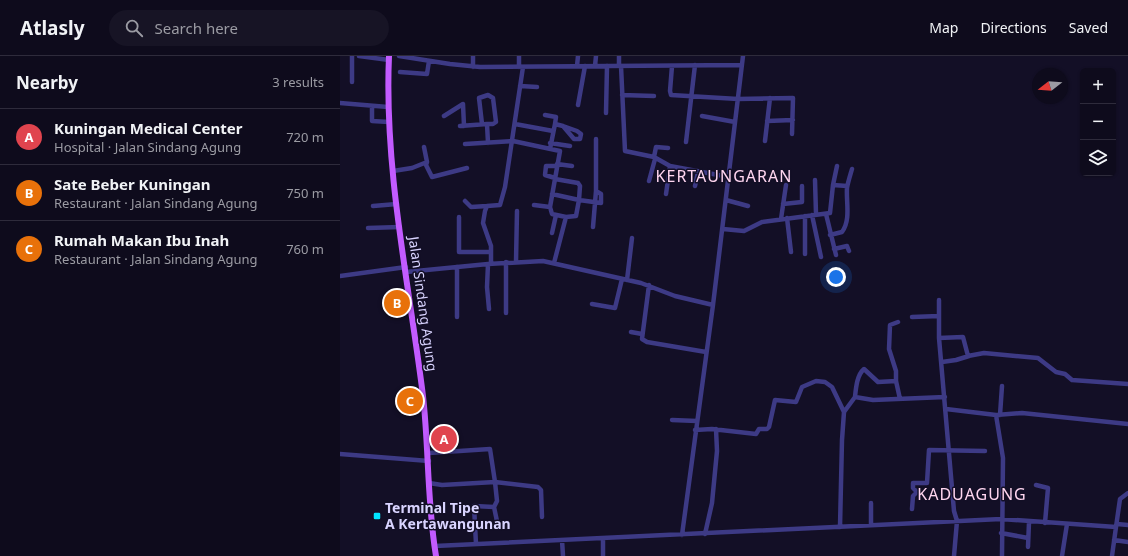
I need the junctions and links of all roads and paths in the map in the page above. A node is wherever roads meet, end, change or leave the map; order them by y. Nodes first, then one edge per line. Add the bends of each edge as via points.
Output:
1 (352, 56) edge
2 (359, 56) edge
3 (399, 56) edge
4 (473, 56) edge
5 (519, 56) edge
6 (578, 56) edge
7 (596, 56) edge
8 (619, 56) edge
9 (743, 56) edge
10 (389, 58) edge
11 (426, 59) edge
12 (695, 65) junction
13 (742, 65) junction
14 (577, 66) junction
15 (585, 66) junction
16 (595, 66) junction
17 (607, 66) junction
18 (620, 66) junction
19 (672, 66) junction
20 (473, 67) junction
21 (521, 67) junction
22 (400, 72) dead end
23 (352, 82) dead end
24 (520, 86) junction
25 (537, 87) dead end
26 (622, 95) junction
27 (654, 96) dead end
28 (692, 96) junction
29 (770, 98) junction
30 (738, 99) junction
31 (342, 103) edge
32 (578, 105) dead end
33 (372, 106) junction
34 (388, 107) junction
35 (606, 113) dead end
36 (545, 115) dead end
37 (444, 116) dead end
38 (702, 116) dead end
39 (793, 120) junction
40 (767, 121) junction
41 (389, 122) junction
42 (735, 122) junction
43 (482, 124) junction
44 (488, 124) junction
45 (515, 124) junction
46 (555, 124) junction
47 (563, 126) dead end
48 (553, 131) junction
49 (792, 134) dead end
50 (596, 139) dead end
51 (513, 141) junction
52 (765, 141) dead end
53 (686, 142) dead end
54 (488, 143) junction
55 (550, 143) junction
56 (465, 144) dead end
57 (562, 145) junction
58 (570, 146) dead end
59 (424, 147) dead end
60 (668, 148) dead end
61 (550, 149) junction
62 (560, 151) junction
63 (655, 158) junction
64 (426, 162) junction
65 (557, 165) junction
66 (572, 166) dead end
67 (670, 166) junction
68 (837, 166) dead end
69 (467, 168) dead end
70 (852, 170) dead end
71 (392, 171) junction
72 (698, 172) junction
73 (729, 177) junction
74 (555, 179) junction
75 (815, 180) dead end
76 (649, 181) dead end
77 (833, 184) junction
78 (786, 185) dead end
79 (695, 186) dead end
80 (802, 186) dead end
81 (847, 186) junction
82 (552, 194) junction
83 (666, 194) dead end
84 (579, 200) junction
85 (726, 200) junction
86 (465, 201) dead end
87 (600, 203) junction
88 (397, 204) junction
89 (783, 204) junction
90 (534, 205) dead end
91 (373, 206) dead end
92 (488, 206) junction
93 (748, 206) dead end
94 (550, 207) junction
95 (517, 211) dead end
96 (826, 214) junction
97 (556, 215) junction
98 (814, 215) junction
99 (804, 216) junction
100 (459, 217) dead end
101 (566, 217) junction
102 (787, 218) junction
103 (781, 219) junction
104 (400, 227) junction
105 (593, 227) dead end
106 (368, 228) dead end
107 (723, 229) junction
108 (552, 233) dead end
109 (830, 235) junction
110 (632, 238) dead end
111 (849, 251) dead end
112 (491, 252) junction
113 (791, 252) dead end
114 (805, 254) dead end
115 (821, 257) dead end
116 (506, 262) junction
117 (516, 262) junction
118 (554, 263) junction
119 (490, 264) junction
120 (457, 266) junction
121 (406, 269) junction
122 (340, 276) edge
123 (624, 279) junction
124 (649, 285) junction
125 (939, 300) dead end
126 (592, 304) dead end
127 (713, 305) junction
128 (489, 309) dead end
129 (506, 312) dead end
130 (939, 316) junction
131 (456, 317) dead end
132 (912, 317) dead end
133 (898, 322) dead end
134 (631, 332) dead end
135 (642, 334) junction
136 (939, 338) junction
137 (706, 352) junction
138 (969, 356) junction
139 (942, 362) junction
140 (896, 381) junction
141 (1128, 384) edge
142 (1002, 386) dead end
143 (855, 397) junction
144 (945, 397) junction
145 (900, 399) junction
146 (946, 410) junction
147 (844, 412) junction
148 (998, 415) junction
149 (672, 420) dead end
150 (697, 420) junction
151 (1128, 424) edge
152 (716, 429) junction
153 (695, 430) junction
154 (948, 450) junction
155 (986, 451) dead end
156 (429, 453) junction
157 (340, 454) edge
158 (429, 461) junction
159 (495, 482) junction
160 (429, 483) junction
161 (1036, 485) dead end
162 (1128, 493) edge
163 (871, 503) dead end
164 (494, 507) junction
165 (912, 509) dead end
166 (542, 518) dead end
167 (1001, 519) junction
168 (957, 521) junction
169 (1029, 522) junction
170 (1045, 523) junction
171 (1067, 524) junction
172 (872, 525) junction
173 (1116, 525) junction
174 (1128, 525) edge
175 (498, 526) dead end
176 (840, 527) junction
177 (1001, 533) junction
178 (704, 534) junction
179 (682, 535) junction
180 (604, 538) junction
181 (1028, 538) junction
182 (562, 540) junction
183 (1114, 540) junction
184 (1128, 542) edge
185 (476, 544) junction
186 (435, 546) junction
187 (1028, 547) dead end
188 (436, 556) edge
189 (563, 556) edge
190 (603, 556) edge
191 (954, 556) edge
192 (1002, 556) edge
193 (1062, 556) edge
194 (1112, 556) edge

1 - 23 street
2 - 10 street
3 - 11 street
4 - 20 street
5 - 21 street
6 - 14 street
7 - 16 street
8 - 18 street
9 - 13 street
10 - 34 main road, Jalan Sindang Agung
11 - 20 street
11 - 22 street via 427,74
12 - 13 street
12 - 19 street
12 - 28 street
13 - 30 street
14 - 15 street
14 - 21 street
15 - 16 street
15 - 32 street
16 - 17 street
17 - 18 street
17 - 35 street
18 - 19 street
18 - 26 street
19 - 28 street via 670,94
20 - 21 street
21 - 24 street
24 - 25 street
24 - 45 street
26 - 27 street
26 - 63 street via 625,151
28 - 30 street
28 - 53 street
29 - 30 street
29 - 39 street via 793,98
29 - 40 street
30 - 42 street
31 - 33 street
33 - 34 street
33 - 41 street via 372,121
34 - 41 main road, Jalan Sindang Agung
36 - 46 street via 556,117
37 - 43 street via 463,104 462,126
38 - 42 street
39 - 40 street
39 - 49 street
40 - 52 street
41 - 71 main road, Jalan Sindang Agung
42 - 73 street
43 - 44 street
43 - 44 street via 479,98 488,95 493,98 496,122
44 - 54 street
45 - 48 street
45 - 51 street
46 - 47 street
46 - 48 street
48 - 55 street
50 - 87 street via 596,191
51 - 54 street
51 - 61 street
51 - 92 street via 500,204
54 - 56 street
55 - 57 street
55 - 61 street
57 - 58 street
57 - 62 street
59 - 64 street
60 - 63 street via 656,147
61 - 62 street
62 - 65 street
63 - 67 street
63 - 76 street
64 - 69 street via 432,177
64 - 71 street via 412,168
65 - 66 street
65 - 74 street
65 - 74 street via 546,166 546,175
67 - 72 street
67 - 83 street
68 - 77 street
70 - 81 street
71 - 88 main road, Jalan Sindang Agung
72 - 73 street
72 - 79 street
73 - 85 street
74 - 82 street
74 - 84 street via 578,183
75 - 98 street
77 - 81 street
77 - 96 street via 832,212
78 - 89 street
80 - 89 street via 802,202
81 - 109 street via 844,229
82 - 84 street
82 - 94 street
84 - 87 street
84 - 101 street via 576,216
85 - 93 street
85 - 107 street
86 - 92 street via 473,208
87 - 105 street
88 - 91 street
88 - 104 main road, Jalan Sindang Agung
89 - 103 street
90 - 94 street
92 - 112 street via 483,223 490,240
94 - 97 street via 552,214
95 - 117 street
96 - 98 street
96 - 109 street
97 - 101 street
97 - 108 street
98 - 99 street
98 - 115 street
99 - 102 street
99 - 114 street
100 - 112 street via 459,252
101 - 118 street
102 - 103 street
102 - 113 street
103 - 107 street via 762,222 744,231
104 - 106 street
104 - 121 main road, Jalan Sindang Agung
107 - 127 street
109 - 111 street via 835,252 847,246
110 - 123 street
112 - 119 street
116 - 117 street
116 - 119 street
116 - 129 street
117 - 118 street via 539,260
118 - 123 street
119 - 120 street
119 - 128 street via 487,287
120 - 121 street
120 - 131 street
121 - 122 street
121 - 156 main road, Jalan Sindang Agung
123 - 124 street
123 - 126 street via 615,308
124 - 127 street via 675,296
124 - 135 street
125 - 130 street
127 - 137 street
130 - 132 street
130 - 136 street
133 - 140 street via 890,325 889,344
134 - 135 street
135 - 137 street via 643,341
136 - 138 street via 963,337
136 - 139 street
137 - 150 street
138 - 139 street
138 - 141 street via 984,353 1038,358 1072,380
139 - 144 street
140 - 143 street via 878,382 863,369 856,385
140 - 145 street
142 - 148 street
143 - 145 street via 873,400
143 - 147 street
144 - 145 street
144 - 146 street
146 - 148 street
146 - 154 street
147 - 152 street via 832,388 820,380 802,387 796,402 775,400 768,429 759,429 756,434
147 - 176 street
148 - 151 street via 1022,413
148 - 167 street via 1004,480
149 - 150 street
150 - 153 street
152 - 153 street
152 - 178 street via 717,451 712,503
153 - 179 street
154 - 155 street
154 - 165 street via 929,450 927,483 913,483 913,488 917,492 913,496
154 - 168 street
156 - 158 main road, Jalan Sindang Agung
156 - 159 street via 490,449
157 - 158 street
158 - 160 main road, Jalan Sindang Agung
159 - 160 street via 442,485
159 - 164 street via 497,501
159 - 166 street via 538,487 541,490
160 - 186 main road, Jalan Sindang Agung
161 - 170 street via 1048,488
162 - 173 street via 1120,499
163 - 172 street
164 - 175 street
164 - 185 street via 474,506
167 - 168 street
167 - 169 street
167 - 177 street
168 - 172 street
168 - 191 street
169 - 170 street
169 - 181 street
170 - 171 street
171 - 173 street
171 - 193 street
172 - 176 street
173 - 174 street
173 - 183 street
176 - 178 street
177 - 181 street
177 - 192 street
178 - 179 street
179 - 180 street
180 - 182 street
180 - 190 street
181 - 187 street
182 - 185 street
182 - 189 street
183 - 184 street
183 - 194 street
185 - 186 street
186 - 188 main road, Jalan Sindang Agung

